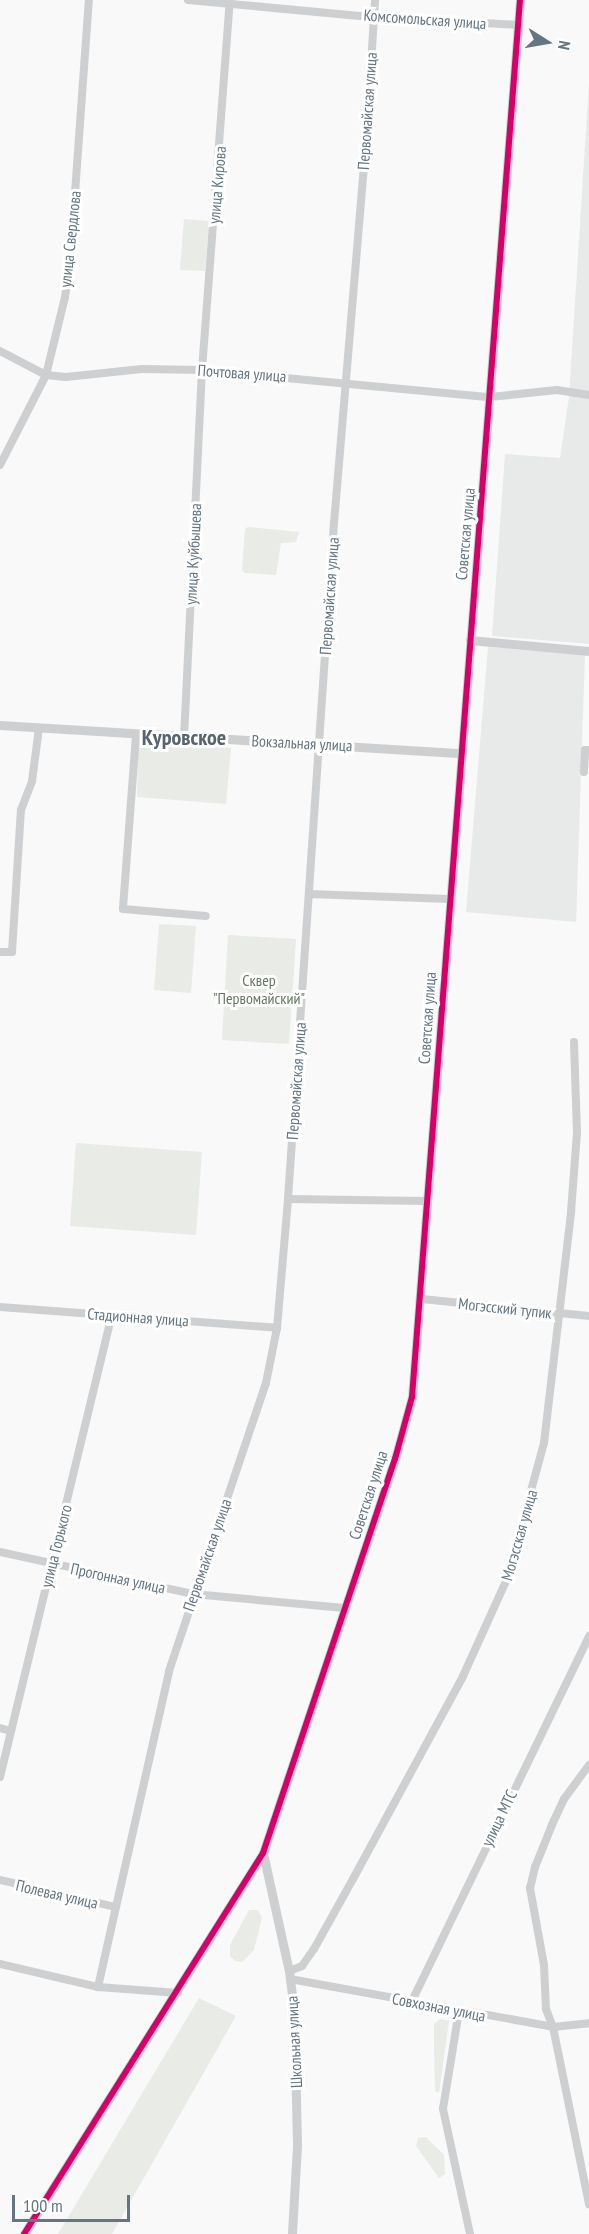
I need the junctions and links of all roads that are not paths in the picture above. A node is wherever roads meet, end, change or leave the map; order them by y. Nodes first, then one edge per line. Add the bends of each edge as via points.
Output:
1 (89, 0) edge
2 (188, 0) edge
3 (375, 0) edge
4 (520, 0) edge
5 (230, 2) edge
6 (373, 16) junction
7 (519, 26) junction
8 (0, 351) edge
9 (202, 370) junction
10 (46, 375) junction
11 (346, 382) junction
12 (589, 395) edge
13 (490, 398) junction
14 (0, 465) edge
15 (470, 640) junction
16 (589, 651) edge
17 (0, 725) edge
18 (39, 728) junction
19 (136, 735) junction
20 (184, 738) junction
21 (320, 744) junction
22 (589, 750) edge
23 (461, 753) junction
24 (584, 772) dead end
25 (309, 894) junction
26 (449, 899) junction
27 (206, 916) dead end
28 (0, 952) edge
29 (574, 1042) dead end
30 (288, 1199) junction
31 (426, 1201) junction
32 (422, 1299) junction
33 (0, 1307) edge
34 (560, 1313) junction
35 (112, 1315) junction
36 (589, 1316) edge
37 (277, 1328) junction
38 (0, 1552) edge
39 (51, 1564) junction
40 (193, 1594) junction
41 (344, 1608) junction
42 (589, 1636) edge
43 (0, 1728) edge
44 (11, 1731) junction
45 (589, 1765) edge
46 (0, 1777) edge
47 (263, 1853) junction
48 (0, 1880) edge
49 (115, 1907) junction
50 (0, 1964) edge
51 (289, 1975) junction
52 (98, 1987) junction
53 (178, 1993) junction
54 (412, 2001) junction
55 (459, 2011) junction
56 (589, 2023) edge
57 (553, 2027) junction
58 (589, 2204) edge
59 (24, 2234) edge
60 (292, 2234) edge
61 (470, 2234) edge

1 - 10 street, улица Свердлова via 70,263
2 - 5 street, Комсомольская улица
3 - 6 street, Первомайская улица
4 - 7 street, Советская улица
5 - 6 street, Комсомольская улица
5 - 9 street, улица Кирова
6 - 7 street, Комсомольская улица
6 - 11 street, Первомайская улица
7 - 13 street, Советская улица
8 - 10 street, Почтовая улица
9 - 10 street, Почтовая улица
9 - 11 street, Почтовая улица
9 - 20 street, улица Куйбышева
10 - 14 street, улица Свердлова
11 - 13 street, Почтовая улица
11 - 21 street, Первомайская улица
12 - 13 street, Почтовая улица via 557,390
13 - 15 street, Советская улица
15 - 16 street
15 - 23 street, Советская улица
17 - 18 street, Вокзальная улица
18 - 19 street, Вокзальная улица
18 - 28 street via 32,781 21,810 12,952
19 - 20 street, Вокзальная улица
19 - 27 street via 123,909
20 - 21 street, Вокзальная улица
21 - 23 street, Вокзальная улица
21 - 25 street, Первомайская улица
22 - 24 street via 585,750
23 - 26 street, Советская улица
25 - 26 street
25 - 30 street, Первомайская улица
26 - 31 street, Советская улица
29 - 34 street, Могэсская улица via 577,1133
30 - 31 street
30 - 37 street, Первомайская улица
31 - 32 street, Советская улица
32 - 34 street, Могэсский тупик
32 - 41 street, Советская улица via 412,1397 395,1460
33 - 35 street, Стадионная улица
34 - 36 street, Могэсский тупик
34 - 51 street, Могэсская улица via 544,1443 499,1599 463,1676 314,1949 302,1966
35 - 37 street, Стадионная улица
35 - 39 street, улица Горького
37 - 40 street, Первомайская улица via 266,1383
38 - 39 street, Прогонная улица
39 - 40 street, Прогонная улица
39 - 44 street, улица Горького
40 - 41 street, Прогонная улица
40 - 49 street, Первомайская улица via 169,1671
41 - 47 street, Советская улица
42 - 54 street, улица МТС
43 - 44 street
44 - 46 street, улица Горького
45 - 57 street via 552,1825 530,1888 542,1954 546,2009
47 - 51 street, Школьная улица
47 - 53 street, Советская улица
48 - 49 street, Полевая улица
49 - 52 street, Первомайская улица
50 - 52 street
51 - 54 street, Совхозная улица
51 - 60 street, Школьная улица via 295,2031 297,2146
52 - 53 street
53 - 59 street, Советская улица
54 - 55 street, Совхозная улица
55 - 57 street, Совхозная улица
55 - 61 street via 443,2109
56 - 57 street, Совхозная улица
57 - 58 street

